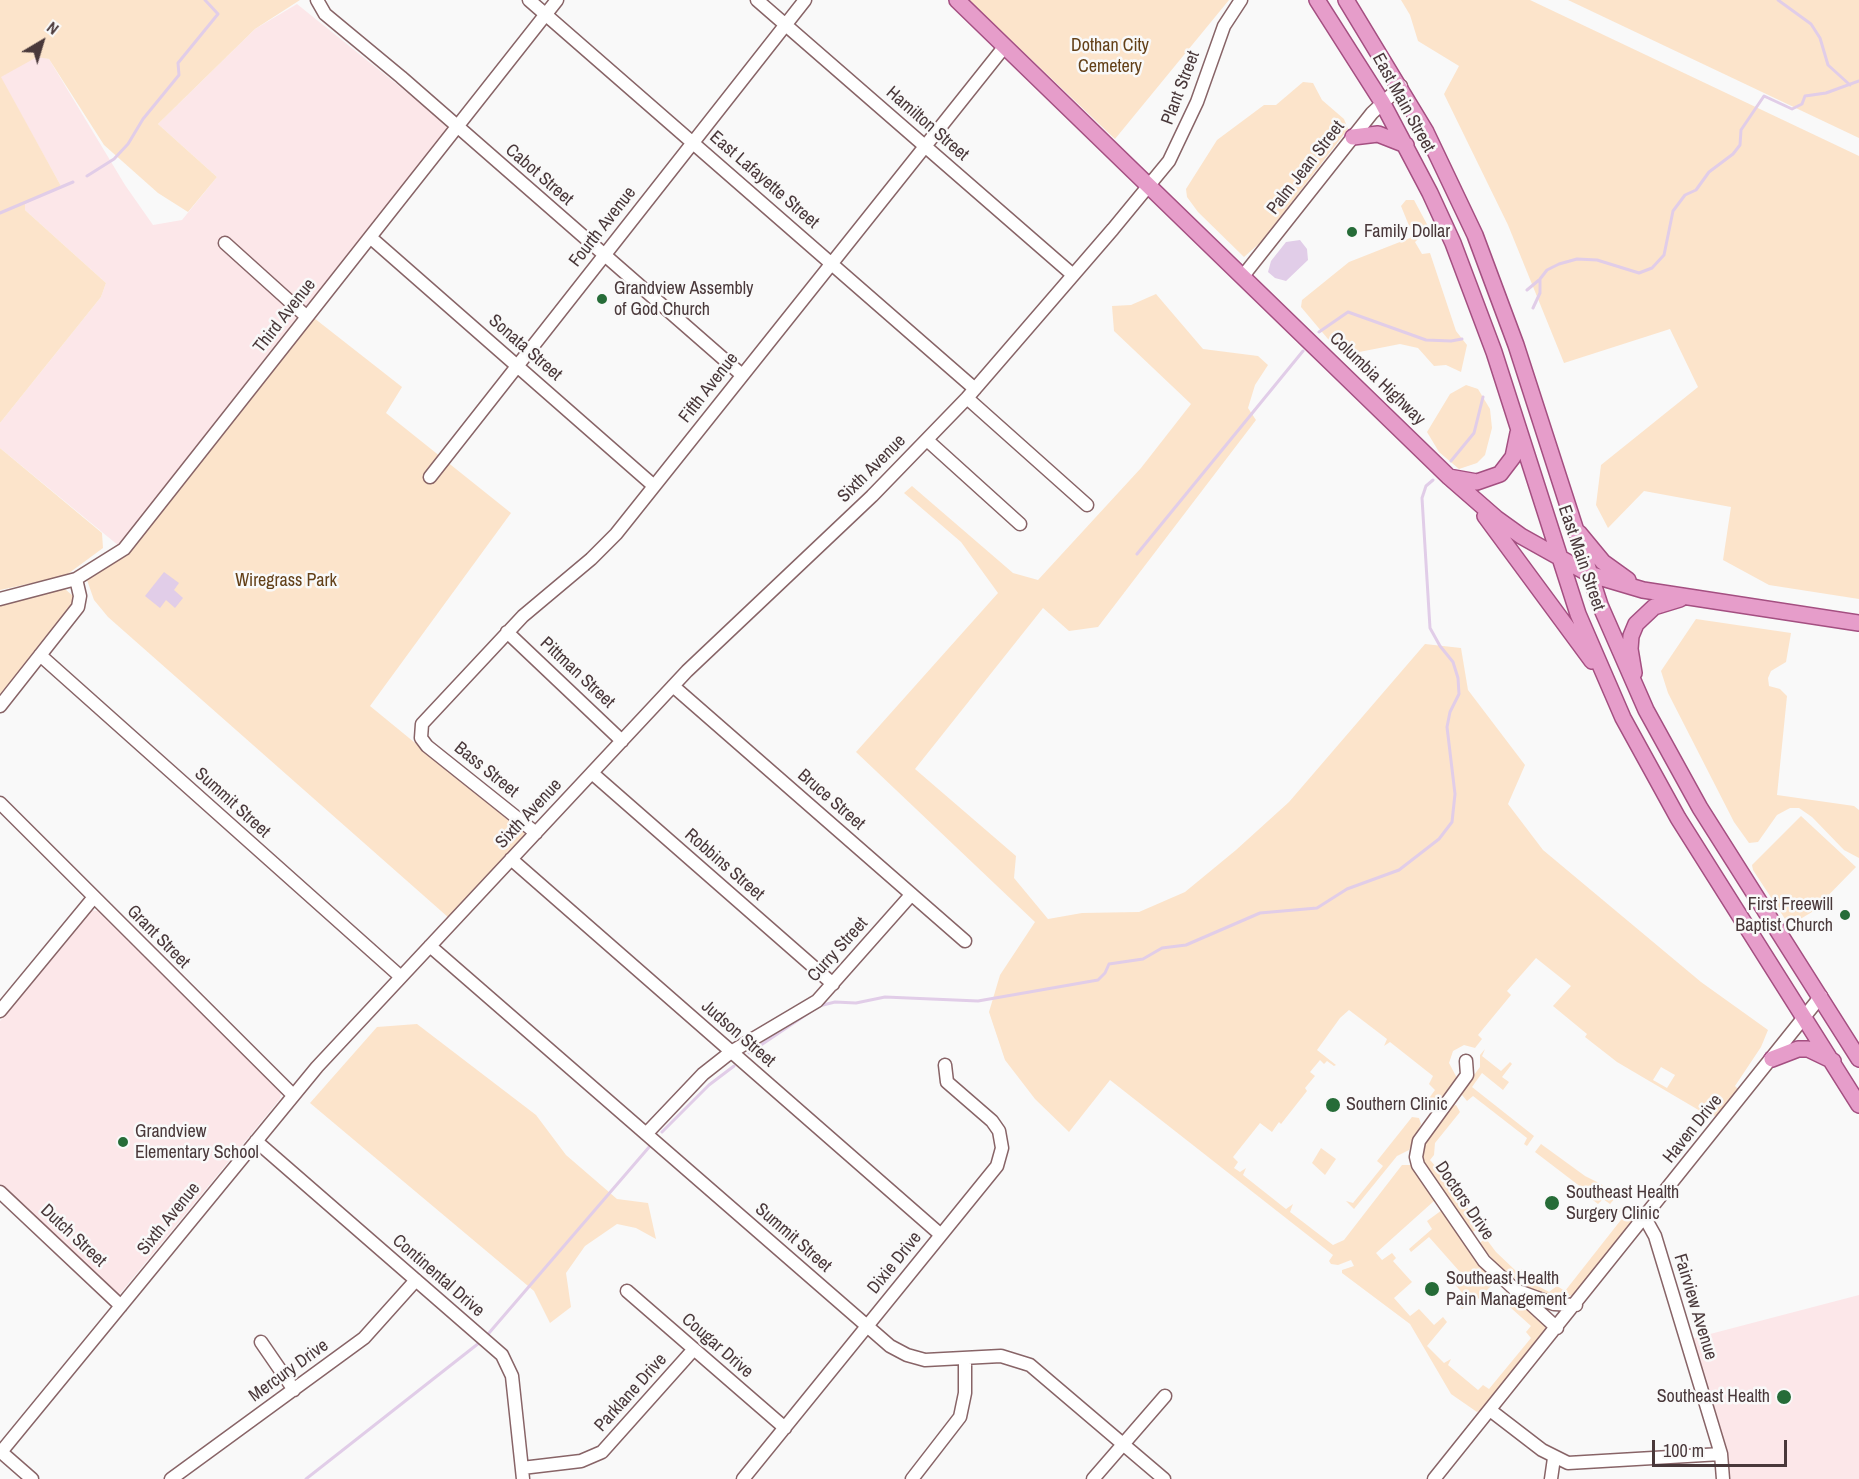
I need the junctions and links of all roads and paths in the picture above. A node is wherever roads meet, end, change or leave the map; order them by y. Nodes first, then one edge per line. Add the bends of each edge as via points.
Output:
1 (317, 0) edge
2 (529, 0) edge
3 (557, 0) edge
4 (758, 0) edge
5 (805, 0) edge
6 (957, 0) edge
7 (1241, 0) edge
8 (1317, 0) edge
9 (1346, 0) edge
10 (546, 15) junction
11 (785, 24) junction
12 (1005, 46) junction
13 (1401, 86) junction
14 (1382, 102) junction
15 (457, 128) junction
16 (1353, 137) junction
17 (693, 142) junction
18 (924, 146) junction
19 (1406, 146) junction
20 (1149, 186) junction
21 (1113, 229) joint
22 (370, 237) junction
23 (225, 243) dead end
24 (604, 255) junction
25 (831, 262) junction
26 (1073, 275) junction
27 (1243, 276) junction
28 (308, 317) junction
29 (517, 364) junction
30 (742, 375) junction
31 (971, 394) junction
32 (1518, 430) junction
33 (927, 440) junction
34 (430, 477) dead end
35 (1449, 477) junction
36 (654, 486) junction
37 (1470, 497) junction
38 (1087, 505) dead end
39 (1020, 524) dead end
40 (1573, 526) junction
41 (1558, 558) junction
42 (1589, 574) junction
43 (76, 579) junction
44 (1643, 590) junction
45 (1685, 598) junction
46 (0, 599) edge
47 (1859, 623) edge
48 (507, 632) junction
49 (40, 655) junction
50 (1602, 673) junction
51 (673, 686) junction
52 (1637, 691) junction
53 (0, 706) edge
54 (419, 731) joint
55 (622, 741) junction
56 (592, 773) junction
57 (0, 803) edge
58 (1700, 808) junction
59 (1678, 818) junction
60 (536, 833) junction
61 (511, 860) junction
62 (911, 895) junction
63 (94, 897) junction
64 (965, 941) dead end
65 (430, 946) junction
66 (401, 977) junction
67 (833, 984) junction
68 (1821, 996) junction
69 (2, 1003) edge
70 (1805, 1018) junction
71 (731, 1052) junction
72 (1772, 1059) junction
73 (1859, 1059) edge
74 (1466, 1061) dead end
75 (1833, 1061) junction
76 (945, 1065) dead end
77 (293, 1095) junction
78 (1859, 1105) edge
79 (646, 1134) junction
80 (255, 1141) junction
81 (0, 1192) edge
82 (1645, 1218) junction
83 (941, 1235) junction
84 (416, 1280) junction
85 (1515, 1289) junction
86 (627, 1290) dead end
87 (1576, 1305) junction
88 (122, 1306) junction
89 (867, 1326) junction
90 (1557, 1328) junction
91 (261, 1342) dead end
92 (694, 1350) junction
93 (964, 1359) junction
94 (294, 1390) junction
95 (1165, 1396) dead end
96 (1490, 1410) junction
97 (784, 1428) junction
98 (1124, 1444) junction
99 (1, 1452) edge
100 (1721, 1454) junction
101 (1554, 1458) junction
102 (522, 1473) edge
103 (32, 1479) edge
104 (171, 1479) edge
105 (744, 1479) edge
106 (912, 1479) edge
107 (1093, 1479) edge
108 (1164, 1479) edge
109 (1434, 1479) edge
110 (1551, 1479) edge
111 (1723, 1479) edge

1 - 15 street, Cabot Street via 325,14
2 - 10 street, East Lafayette Street
3 - 10 street, Third Avenue
4 - 11 street, Hamilton Street
5 - 11 street, Fourth Avenue
6 - 12 main road, Columbia Highway
7 - 20 street, Plant Street via 1220,34 1182,138
8 - 14 main road, East Main Street
9 - 13 main road, East Main Street
10 - 15 street, Third Avenue
10 - 17 street, East Lafayette Street
11 - 17 street, Fourth Avenue
11 - 18 street, Hamilton Street
12 - 18 street, Fifth Avenue
12 - 20 main road, Columbia Highway
13 - 14 street, Palm Jean Street
13 - 40 main road, East Main Street via 1450,181 1495,285
14 - 16 street, Palm Jean Street
14 - 19 main road, East Main Street
15 - 22 street, Third Avenue
15 - 24 street, Cabot Street
16 - 19 main road via 1378,134
16 - 27 street, Palm Jean Street
17 - 24 street, Fourth Avenue
17 - 25 street, East Lafayette Street
18 - 25 street, Fifth Avenue
18 - 26 street, Hamilton Street
19 - 32 main road, East Main Street via 1472,292
20 - 21 street, Plant Street
20 - 27 main road, Columbia Highway
21 - 26 street, Sixth Avenue
22 - 28 street, Third Avenue
22 - 29 street, Sonata Street
23 - 28 street
24 - 29 street, Fourth Avenue
24 - 30 street, Cabot Street
25 - 30 street, Fifth Avenue
25 - 31 street, East Lafayette Street
26 - 31 street, Sixth Avenue
27 - 35 main road, Columbia Highway
28 - 43 street, Third Avenue via 127,545 113,558
29 - 34 street, Fourth Avenue
29 - 36 street, Sonata Street
30 - 36 street, Fifth Avenue
31 - 33 street, Sixth Avenue
31 - 38 street, East Lafayette Street
32 - 35 main road via 1513,457 1500,474 1477,482
32 - 41 main road, East Main Street
33 - 39 street
33 - 51 street, Sixth Avenue
35 - 37 main road, Columbia Highway
36 - 48 street, Fifth Avenue via 591,559
37 - 41 main road, Columbia Highway
37 - 50 main road
40 - 42 main road, East Main Street
40 - 44 main road via 1603,562
41 - 42 main road, Columbia Highway
41 - 50 main road, East Main Street
42 - 44 main road, Columbia Highway
42 - 52 main road, East Main Street
43 - 46 street, Third Avenue
43 - 49 street via 78,607
44 - 45 main road, Columbia Highway
45 - 47 main road, Columbia Highway
45 - 52 main road via 1654,607 1636,624 1630,649
48 - 54 street, Fifth Avenue
48 - 55 street, Pittman Street
49 - 53 street
49 - 66 street, Summit Street
50 - 59 main road, East Main Street
51 - 55 street, Sixth Avenue
51 - 62 street, Bruce Street
52 - 58 main road, East Main Street
54 - 60 street, Bass Street via 427,746
55 - 56 street, Sixth Avenue
56 - 60 street, Sixth Avenue
56 - 67 street, Robbins Street
57 - 63 street, Grant Street
58 - 59 main road
58 - 68 main road, East Main Street
59 - 70 main road, East Main Street
60 - 61 street, Sixth Avenue
61 - 65 street, Sixth Avenue
61 - 71 street, Judson Street
62 - 64 street, Bruce Street
62 - 67 street, Curry Street
63 - 69 street
63 - 77 street, Grant Street
65 - 66 street, Sixth Avenue
65 - 79 street, Summit Street
66 - 77 street, Sixth Avenue
67 - 71 street, Curry Street via 817,1001
68 - 70 street, Haven Drive
68 - 73 main road, East Main Street
70 - 72 street, Haven Drive
70 - 75 main road, East Main Street
71 - 79 street, Curry Street via 687,1088
71 - 83 street, Judson Street
72 - 75 main road via 1808,1049
72 - 82 street, Haven Drive
74 - 85 street, Doctors Drive via 1467,1075 1422,1134 1416,1157 1422,1173 1476,1251
75 - 78 main road, East Main Street
76 - 83 street, Dixie Drive via 947,1082 992,1121 999,1131 1002,1148 997,1166
77 - 80 street, Sixth Avenue
79 - 89 street, Summit Street
80 - 84 street, Continental Drive
80 - 88 street, Sixth Avenue
81 - 88 street, Dutch Street
82 - 87 street, Haven Drive
82 - 100 street, Fairview Avenue via 1655,1236
83 - 89 street, Dixie Drive
84 - 94 street, Mercury Drive via 364,1338
84 - 102 street, Continental Drive via 508,1364
85 - 87 street, Doctors Drive via 1554,1304
85 - 90 street, Doctors Drive
86 - 92 street, Cougar Drive
87 - 90 street, Haven Drive
88 - 99 street, Sixth Avenue
89 - 93 street, Summit Street via 890,1346 915,1358
89 - 97 street, Dixie Drive
90 - 96 street, Haven Drive
91 - 94 street
92 - 97 street, Cougar Drive
92 - 102 street, Parklane Drive via 602,1452 581,1461
93 - 98 street, Summit Street via 1001,1356 1030,1365
93 - 106 street via 965,1393 960,1417
94 - 104 street, Mercury Drive
95 - 98 street
96 - 101 street
96 - 109 street, Haven Drive
97 - 105 street, Dixie Drive
98 - 107 street
98 - 108 street, Summit Street
99 - 103 street
100 - 101 street via 1579,1464
100 - 111 street, Fairview Avenue
101 - 110 street

